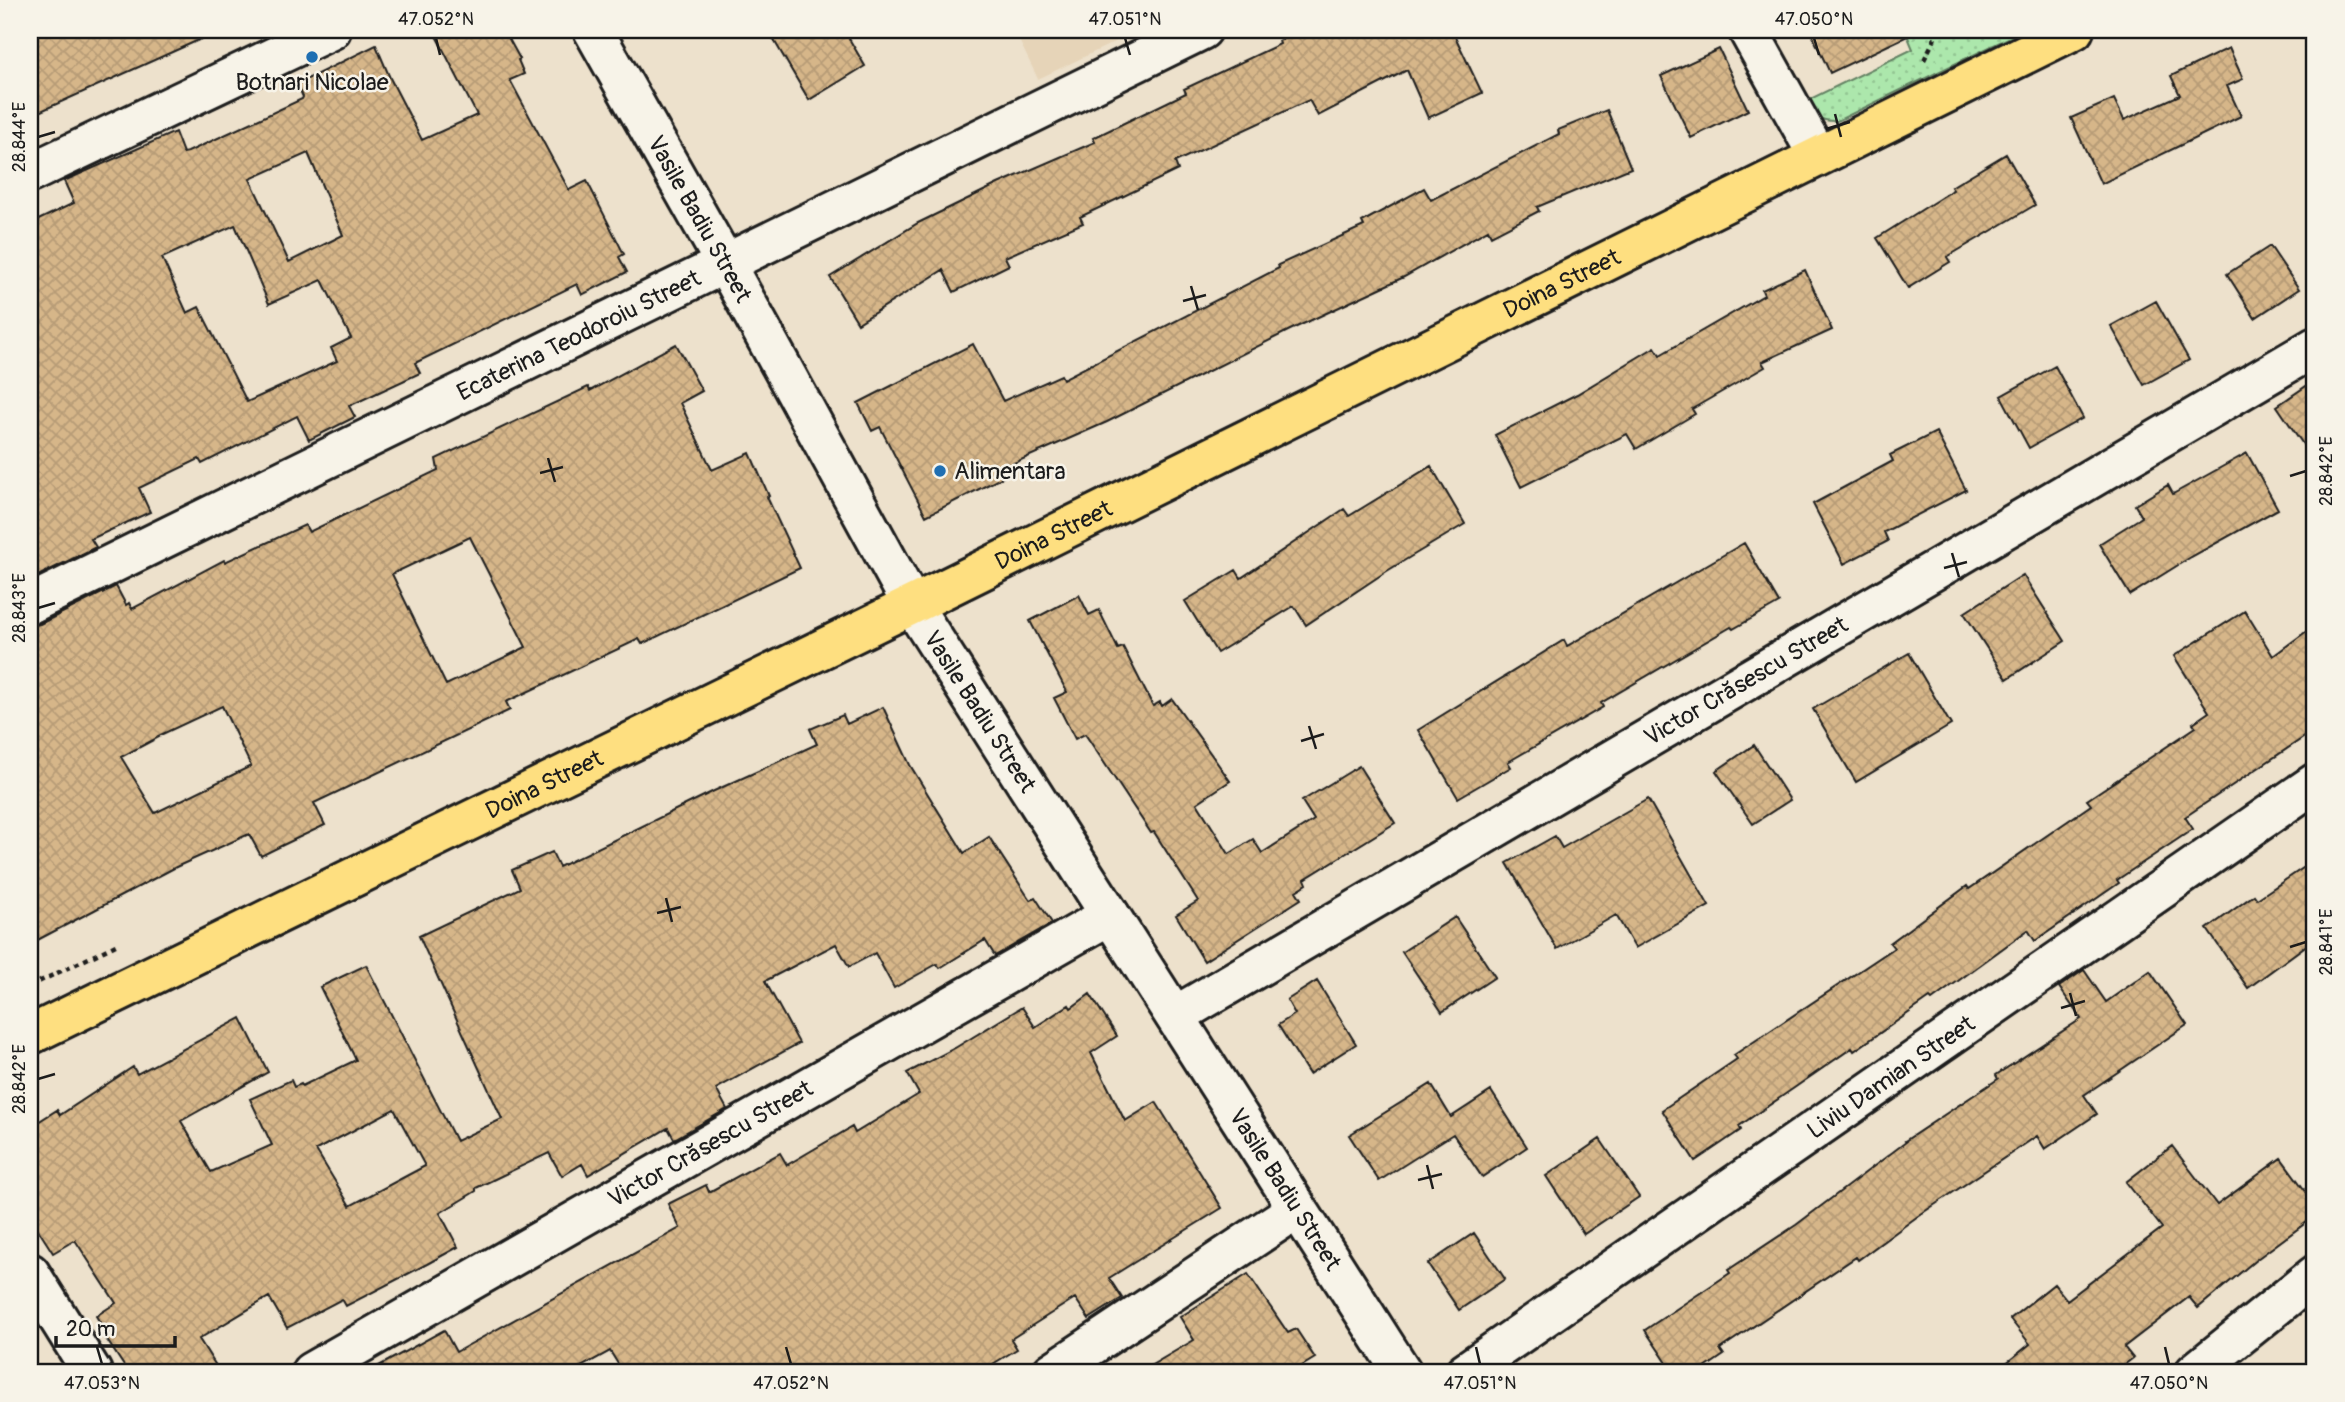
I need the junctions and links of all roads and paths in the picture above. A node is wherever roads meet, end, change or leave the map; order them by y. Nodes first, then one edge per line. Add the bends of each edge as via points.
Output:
1 (331, 30) edge
2 (593, 30) edge
3 (1202, 30) edge
4 (1748, 30) edge
5 (1939, 30) edge
6 (2074, 30) edge
7 (1922, 64) dead end
8 (1818, 156) junction
9 (30, 173) edge
10 (726, 265) junction
11 (2315, 347) edge
12 (30, 604) edge
13 (912, 605) junction
14 (2315, 783) edge
15 (1110, 915) junction
16 (1175, 1016) junction
17 (30, 1035) edge
18 (1297, 1209) junction
19 (30, 1273) edge
20 (2315, 1275) edge
21 (92, 1372) edge
22 (311, 1372) edge
23 (1052, 1372) edge
24 (1402, 1372) edge
25 (1465, 1372) edge
26 (2195, 1372) edge

1 - 9 street
2 - 10 street, Vasile Badiu Street
3 - 10 street, Ecaterina Teodoroiu Street
4 - 8 street
5 - 7 path
6 - 8 main road, Doina Street
8 - 13 main road, Doina Street
10 - 12 street, Ecaterina Teodoroiu Street
10 - 13 street, Vasile Badiu Street
11 - 16 street, Victor Crăsescu Street
13 - 15 street, Vasile Badiu Street
13 - 17 main road, Doina Street
14 - 25 street, Liviu Damian Street
15 - 16 street, Vasile Badiu Street
15 - 22 street, Victor Crăsescu Street
16 - 18 street, Vasile Badiu Street
18 - 23 street
18 - 24 street, Vasile Badiu Street
19 - 21 street
20 - 26 street

